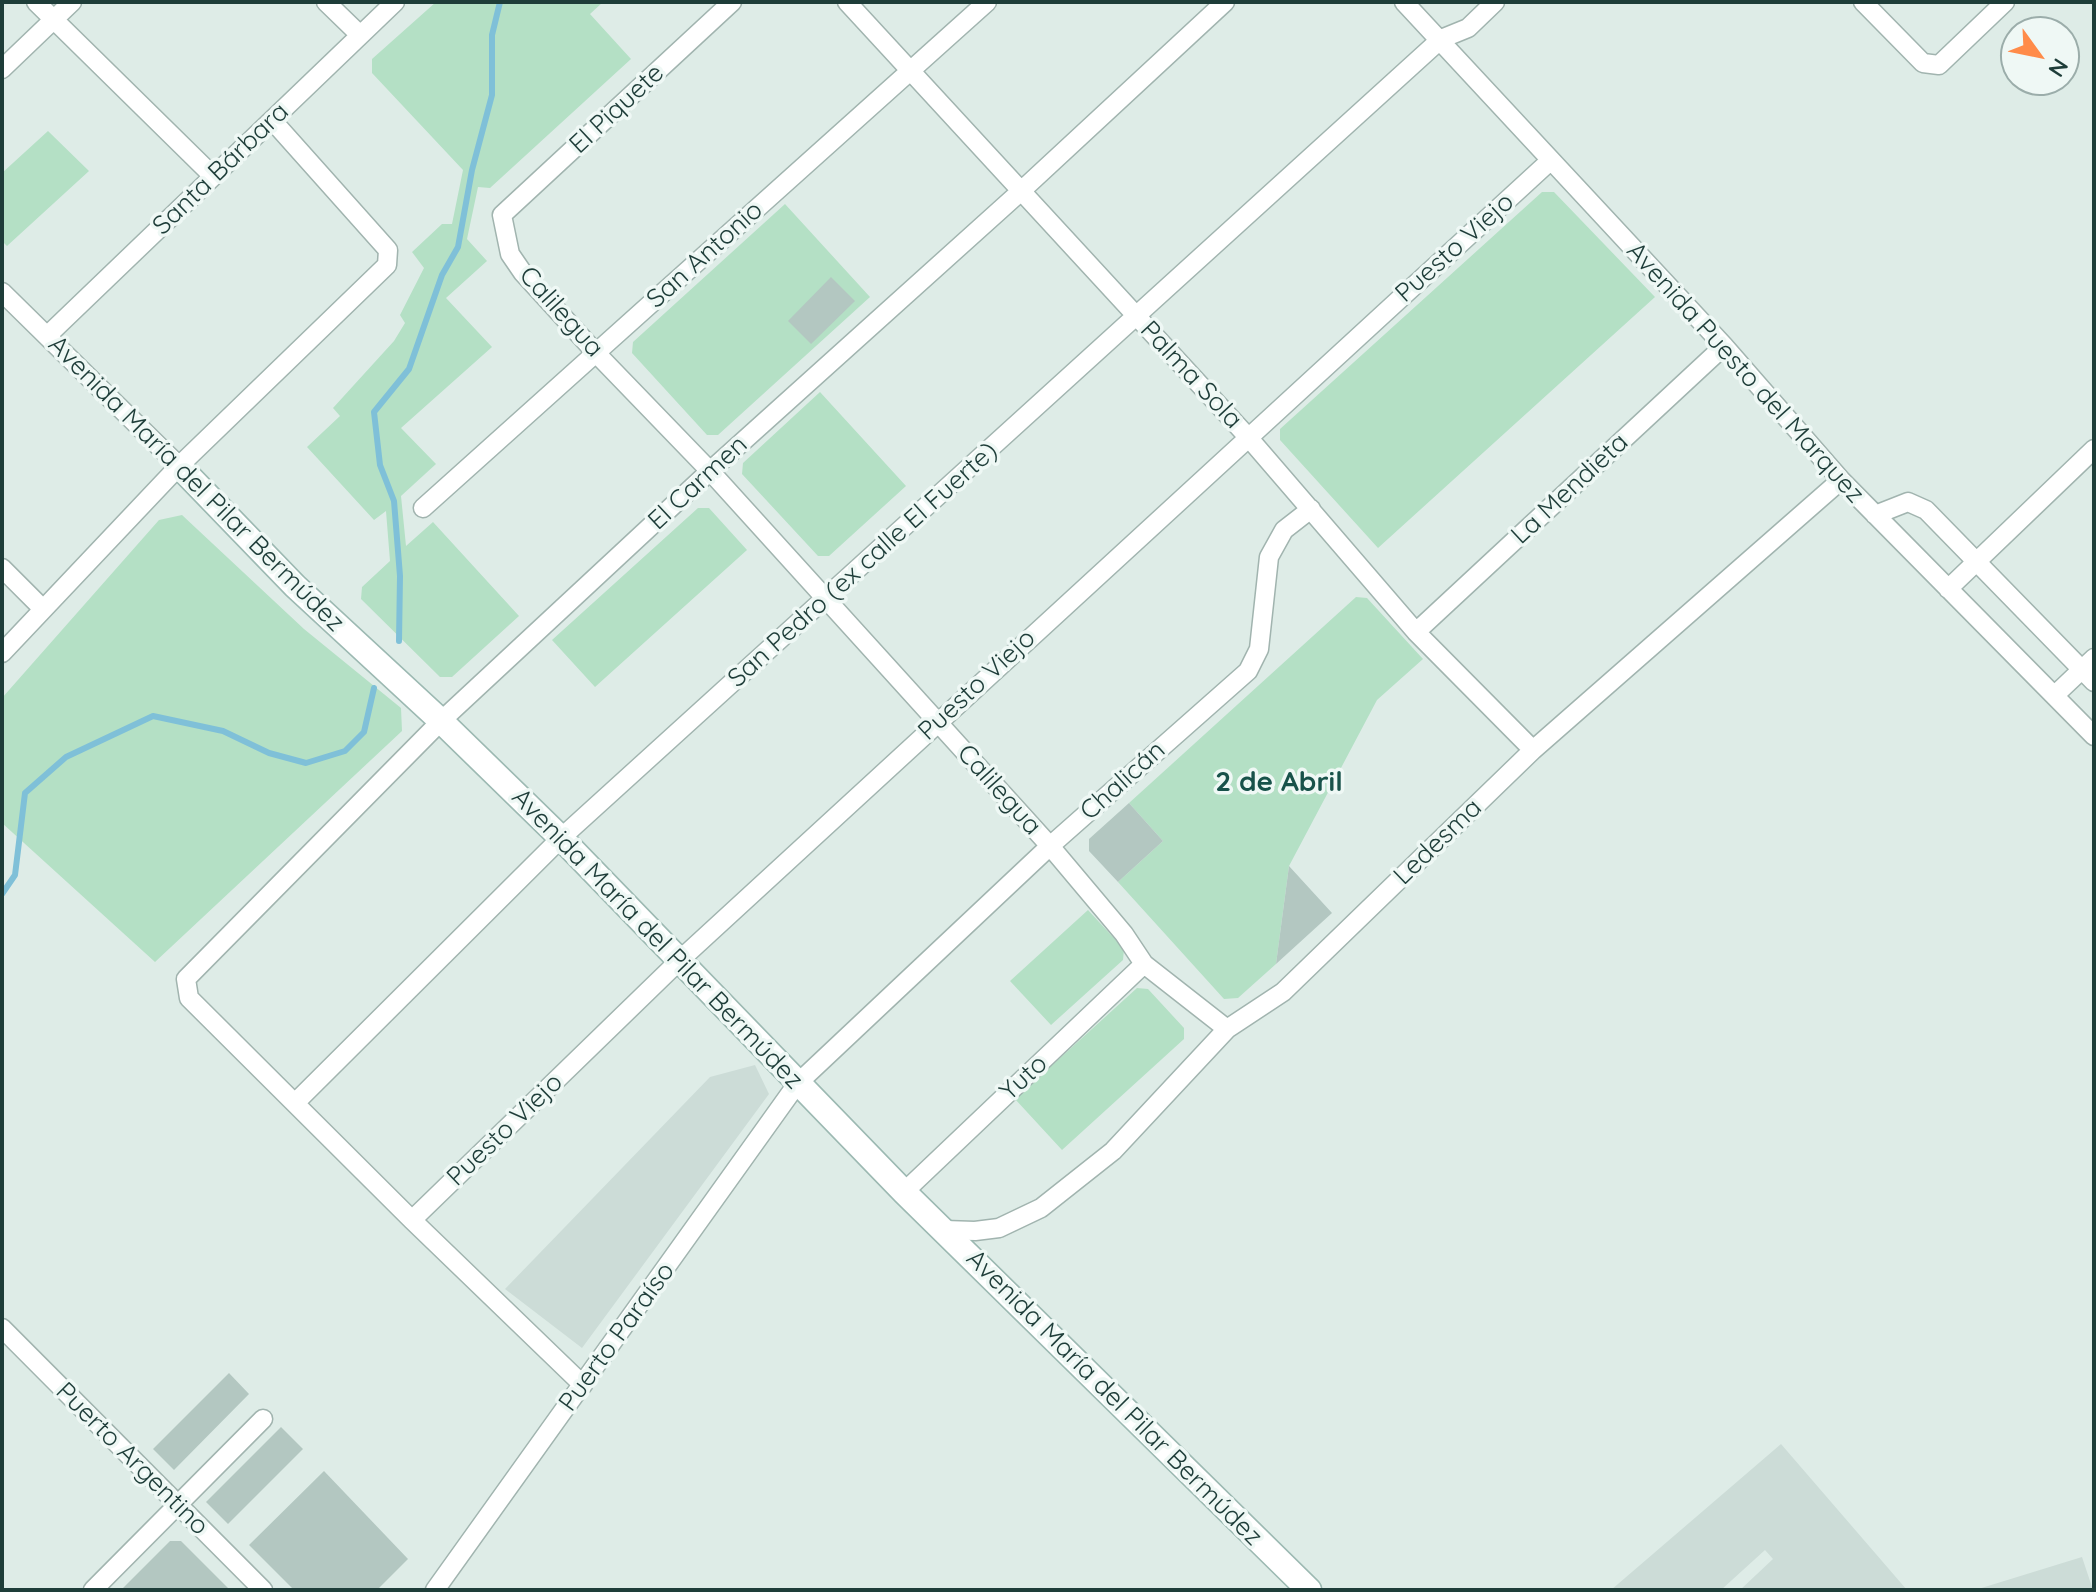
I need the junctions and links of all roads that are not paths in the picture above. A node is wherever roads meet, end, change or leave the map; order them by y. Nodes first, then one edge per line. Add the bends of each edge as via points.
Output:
1 (36, 2) edge
2 (72, 2) edge
3 (326, 2) edge
4 (395, 2) edge
5 (732, 2) edge
6 (847, 2) edge
7 (987, 2) edge
8 (1225, 2) edge
9 (1404, 2) edge
10 (1495, 2) edge
11 (1863, 2) edge
12 (2005, 2) edge
13 (54, 20) junction
14 (360, 35) junction
15 (1441, 39) junction
16 (2, 69) edge
17 (911, 71) junction
18 (272, 120) junction
19 (1551, 160) junction
20 (213, 176) junction
21 (1020, 192) junction
22 (502, 215) joint
23 (2, 292) edge
24 (1137, 318) junction
25 (47, 336) junction
26 (1724, 346) junction
27 (596, 353) junction
28 (1248, 437) junction
29 (2094, 449) edge
30 (179, 466) junction
31 (710, 471) junction
32 (1841, 480) junction
33 (423, 508) dead end
34 (1311, 509) junction
35 (1875, 515) junction
36 (1977, 562) junction
37 (2, 568) edge
38 (1948, 589) junction
39 (825, 598) junction
40 (43, 609) junction
41 (1416, 632) junction
42 (2, 653) edge
43 (2090, 670) edge
44 (2055, 695) junction
45 (441, 721) junction
46 (937, 722) junction
47 (2094, 736) edge
48 (1533, 750) junction
49 (561, 838) junction
50 (1050, 846) junction
51 (681, 959) junction
52 (1144, 964) junction
53 (1227, 1029) junction
54 (797, 1084) junction
55 (295, 1103) junction
56 (904, 1192) junction
57 (412, 1220) junction
58 (945, 1230) junction
59 (2, 1328) edge
60 (583, 1385) junction
61 (263, 1419) dead end
62 (178, 1507) junction
63 (93, 1590) edge
64 (263, 1590) edge
65 (435, 1590) edge
66 (1309, 1590) edge

1 - 13 street
2 - 13 street
3 - 14 street
4 - 14 street, Santa Bárbara
5 - 22 street, El Piquete
6 - 17 street, Palma Sola
7 - 17 street, San Antonio
8 - 21 street, El Carmen
9 - 15 street, Avenida Puesto del Marquez
10 - 15 street, San Pedro (ex calle El Fuerte) via 1468,28
11 - 12 street via 1923,63 1939,65
13 - 16 street
13 - 20 street
14 - 18 street, Santa Bárbara
15 - 19 street, Avenida Puesto del Marquez
15 - 24 street, San Pedro (ex calle El Fuerte)
17 - 21 street, Palma Sola
17 - 27 street, San Antonio
18 - 20 street, Santa Bárbara
18 - 30 street via 388,250 387,265
19 - 26 street, Avenida Puesto del Marquez
19 - 28 street, Puesto Viejo
20 - 25 street, Santa Bárbara
21 - 24 street, Palma Sola
21 - 31 street, El Carmen
22 - 27 street, Calilegua via 510,254
23 - 25 street, Avenida María del Pilar Bermúdez
24 - 28 street, Palma Sola
24 - 39 street, San Pedro (ex calle El Fuerte)
25 - 30 street, Avenida María del Pilar Bermúdez
26 - 32 street, Avenida Puesto del Marquez
26 - 41 street, La Mendieta
27 - 31 street, Calilegua
27 - 33 street, San Antonio
28 - 34 street, Palma Sola
28 - 46 street, Puesto Viejo
29 - 36 street
30 - 40 street
30 - 45 street, Avenida María del Pilar Bermúdez via 295,586
31 - 39 street, Calilegua
31 - 45 street, El Carmen
32 - 35 street, Avenida Puesto del Marquez
32 - 48 street, Ledesma
34 - 41 street, Palma Sola
34 - 50 street, Chalicán via 1284,530 1269,557 1259,649 1248,671
35 - 36 street via 1908,502 1926,510
35 - 38 street, Avenida Puesto del Marquez
36 - 38 street
36 - 43 street
37 - 40 street
38 - 44 street, Avenida Puesto del Marquez
39 - 46 street, Calilegua
39 - 49 street, San Pedro (ex calle El Fuerte)
40 - 42 street
41 - 48 street, Palma Sola
43 - 44 street
44 - 47 street, Avenida Puesto del Marquez
45 - 49 street, Avenida María del Pilar Bermúdez
45 - 55 street, El Carmen via 186,979 189,998
46 - 50 street, Calilegua
46 - 51 street, Puesto Viejo
48 - 53 street, Ledesma via 1283,992
49 - 51 street, Avenida María del Pilar Bermúdez
49 - 55 street, San Pedro (ex calle El Fuerte)
50 - 52 street, Calilegua
50 - 54 street, Chalicán
51 - 54 street, Avenida María del Pilar Bermúdez
51 - 57 street, Puesto Viejo
52 - 53 street, Calilegua
52 - 56 street, Yuto
53 - 58 street, Ledesma via 1113,1151 1041,1208 999,1228
54 - 56 street, Avenida María del Pilar Bermúdez
54 - 60 street, Puerto Paraíso
55 - 57 street
56 - 58 street, Avenida María del Pilar Bermúdez
57 - 60 street
58 - 66 street, Avenida María del Pilar Bermúdez
59 - 62 street, Puerto Argentino
60 - 65 street, Puerto Paraíso
61 - 62 street
62 - 63 street
62 - 64 street, Puerto Argentino

